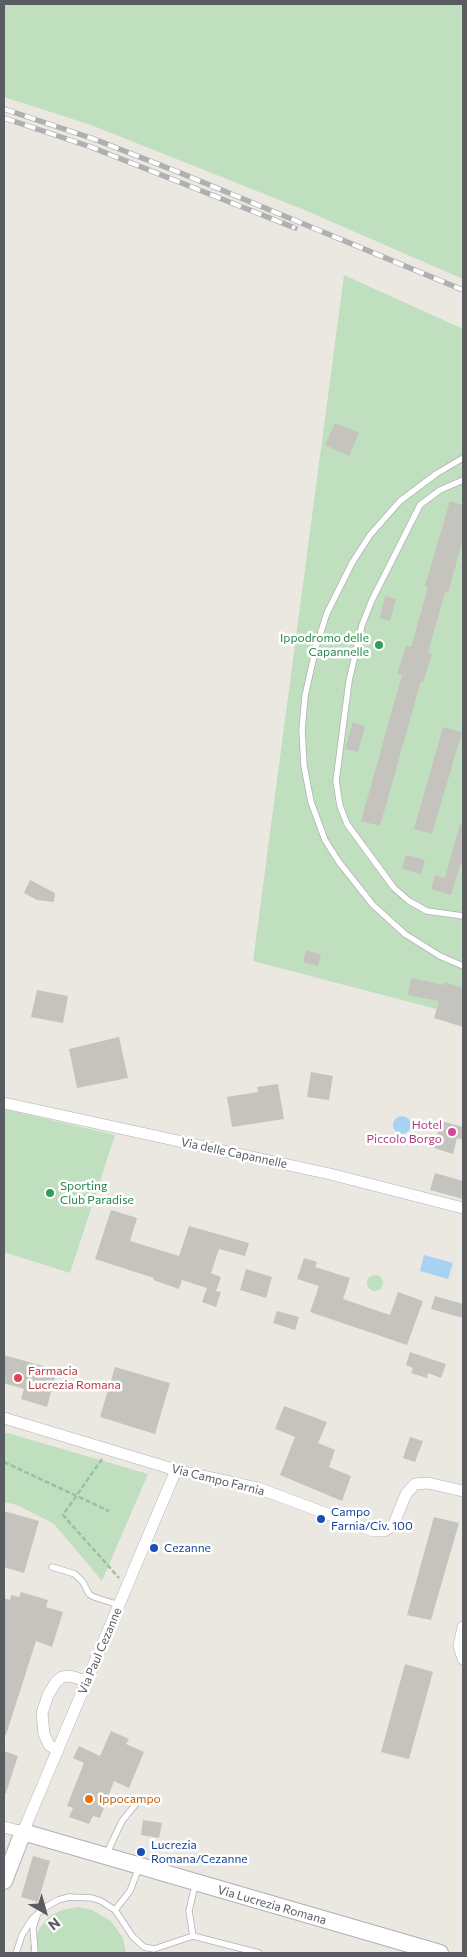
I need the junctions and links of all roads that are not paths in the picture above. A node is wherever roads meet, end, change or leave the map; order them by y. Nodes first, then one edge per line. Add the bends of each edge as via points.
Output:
1 (463, 458) edge
2 (463, 480) edge
3 (463, 916) edge
4 (463, 966) edge
5 (4, 1104) edge
6 (463, 1208) edge
7 (4, 1418) edge
8 (176, 1470) junction
9 (463, 1491) edge
10 (52, 1567) dead end
11 (119, 1605) junction
12 (463, 1627) edge
13 (463, 1658) edge
14 (87, 1681) junction
15 (58, 1751) junction
16 (140, 1799) dead end
17 (4, 1827) edge
18 (23, 1832) junction
19 (105, 1857) junction
20 (139, 1867) junction
21 (4, 1881) edge
22 (195, 1883) junction
23 (115, 1910) junction
24 (37, 1913) junction
25 (193, 1936) junction
26 (148, 1951) edge
27 (16, 1953) edge
28 (35, 1953) edge
29 (259, 1953) edge
30 (440, 1953) edge

1 - 4 lane via 400,501 382,520 352,563 327,613 316,647 306,688 302,730 311,802 323,835 338,862 373,905 405,934
2 - 3 lane via 440,490 420,505 372,600 348,682 336,781 347,824 394,888 427,911
5 - 6 street, Via delle Capannelle via 330,1174
7 - 8 street, Via Campo Farnia
8 - 9 street, Via Campo Farnia via 258,1488 379,1532 393,1526 406,1494 415,1484 428,1483
8 - 11 street, Via Paul Cezanne
10 - 11 lane via 75,1574 94,1597
11 - 14 street, Via Paul Cezanne
12 - 13 street via 459,1646
14 - 15 street, Via Paul Cezanne
14 - 15 street via 62,1677 48,1695 42,1714 44,1734 49,1745
15 - 18 street, Via Paul Cezanne
16 - 19 lane via 122,1821
17 - 18 street, Via Lucrezia Romana
18 - 19 street, Via Lucrezia Romana
18 - 21 street
19 - 20 street, Via Lucrezia Romana
20 - 22 street, Via Lucrezia Romana
20 - 23 lane via 130,1891
22 - 25 lane via 189,1911
22 - 30 street, Via Lucrezia Romana
23 - 24 lane via 101,1901 80,1896 58,1900
23 - 26 lane via 138,1943
24 - 27 lane via 25,1930
24 - 28 lane via 33,1928
25 - 26 lane
25 - 29 lane

